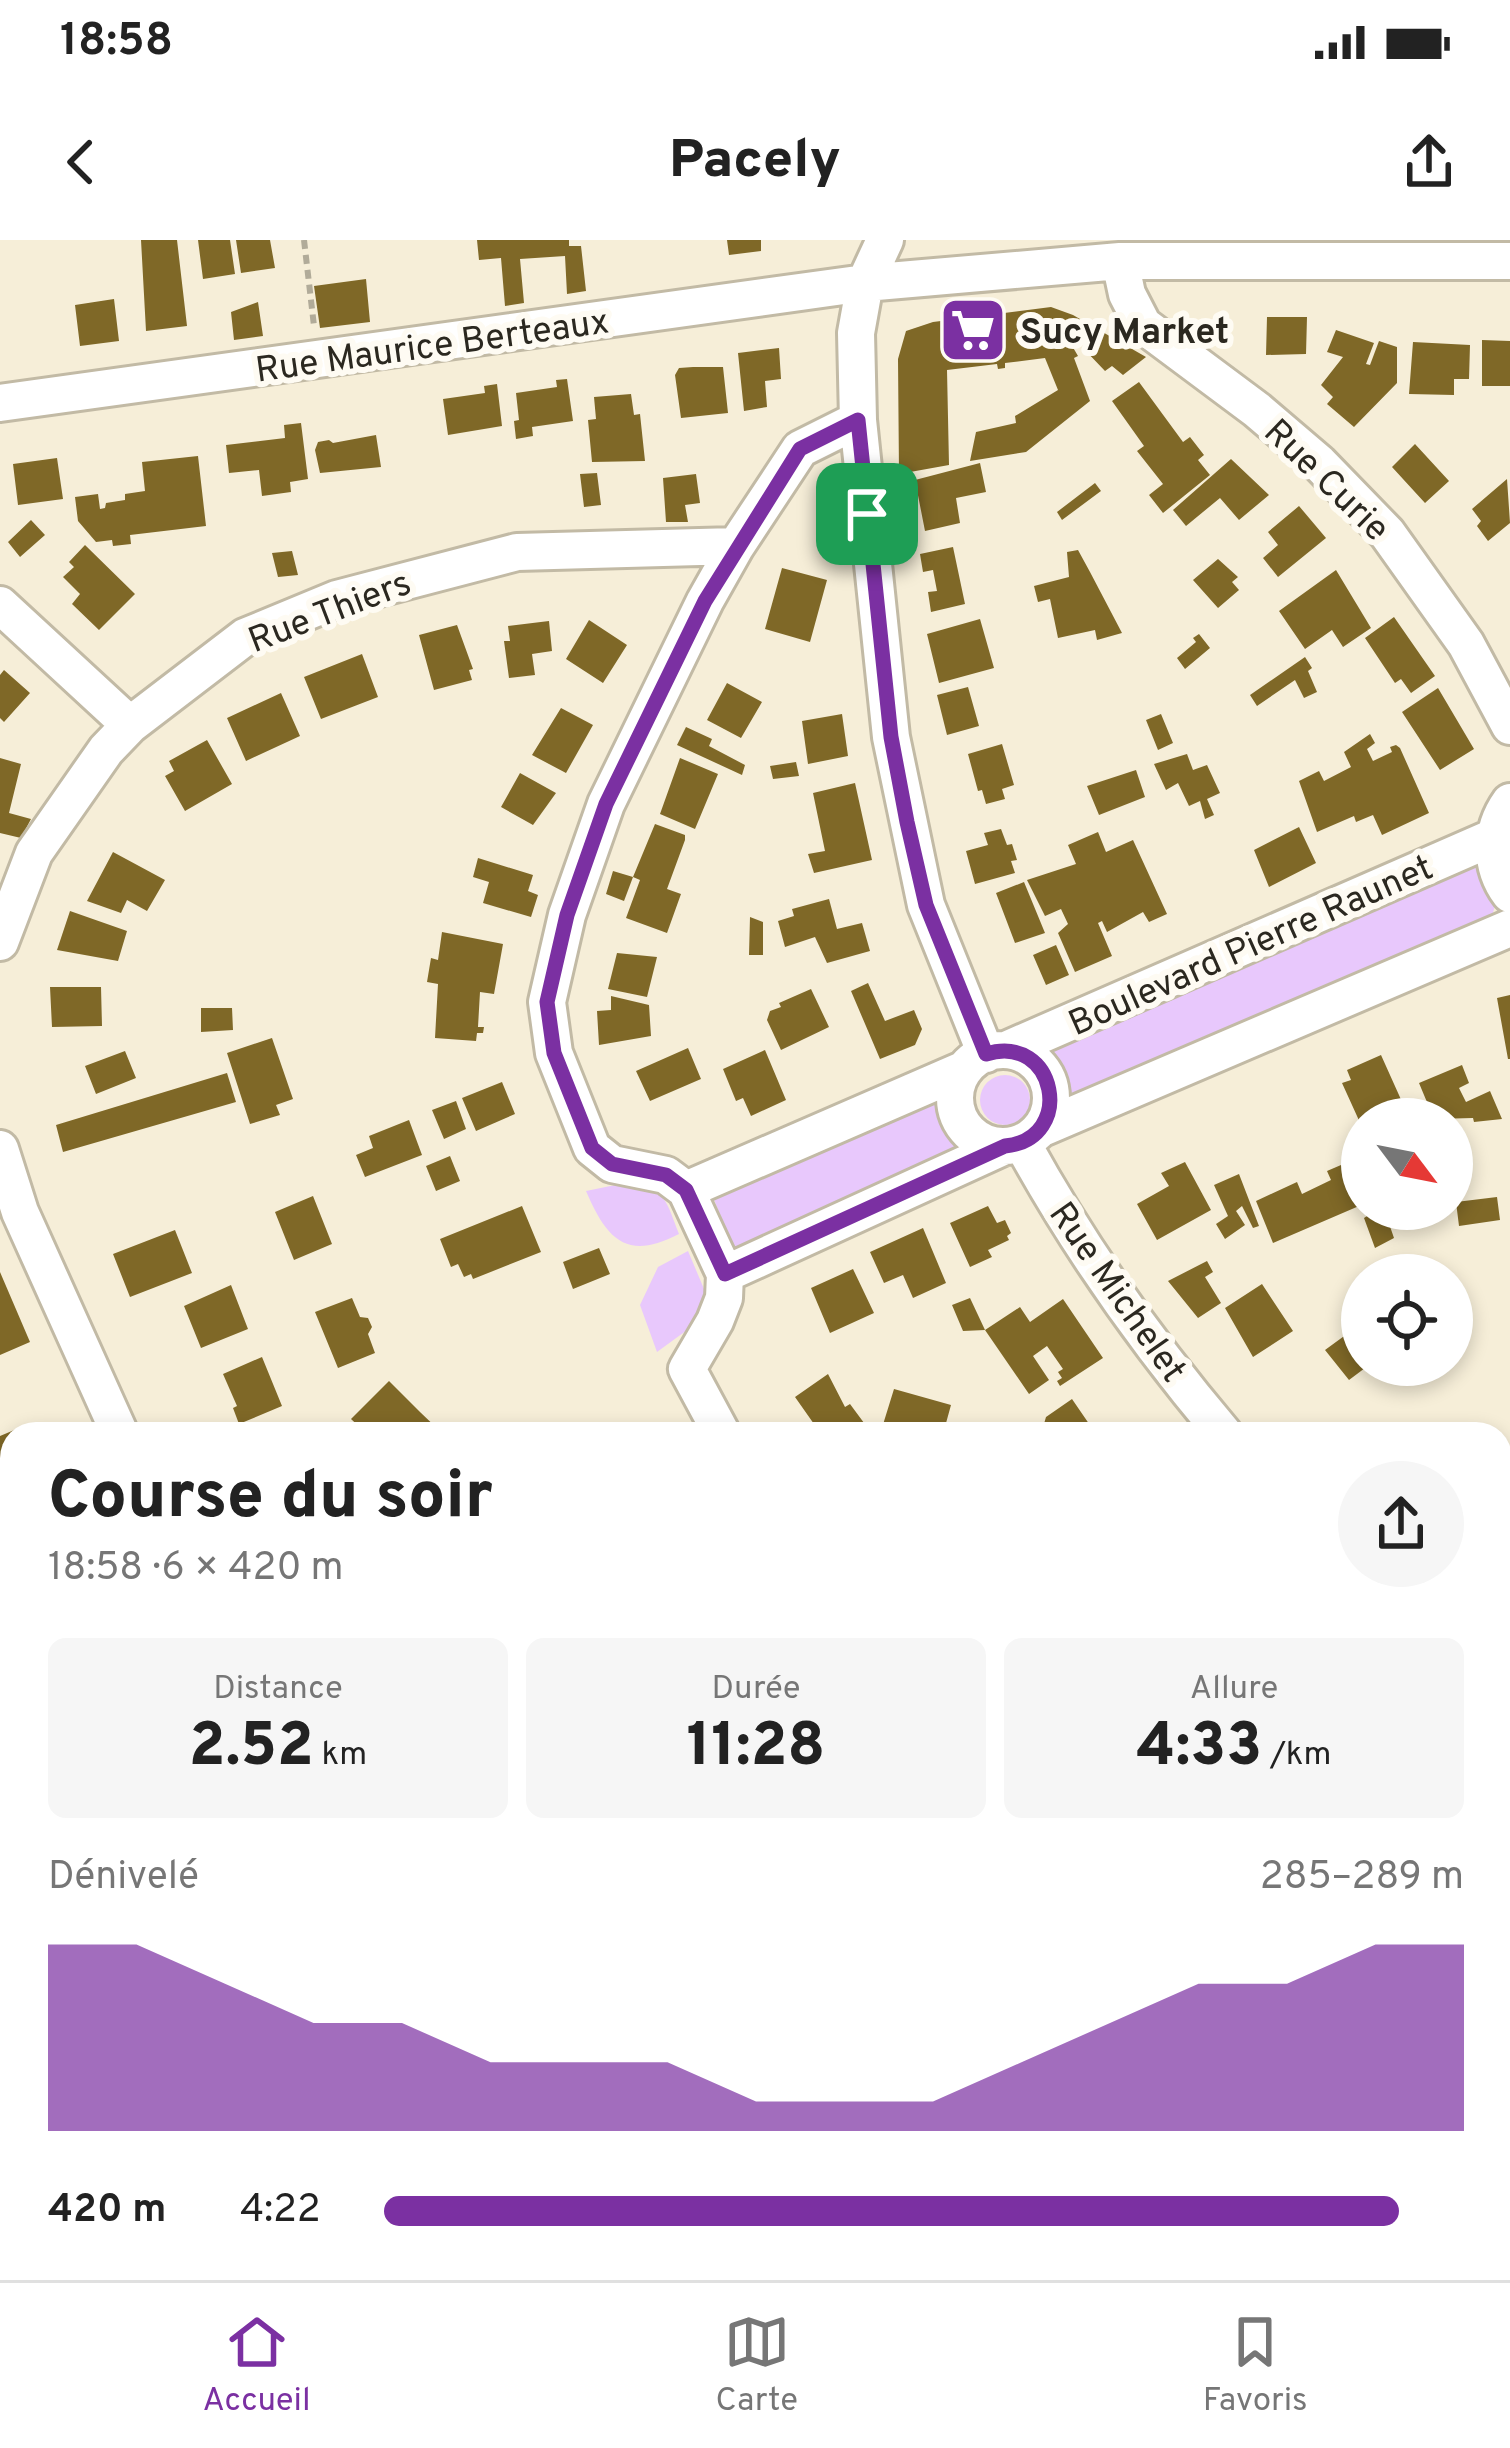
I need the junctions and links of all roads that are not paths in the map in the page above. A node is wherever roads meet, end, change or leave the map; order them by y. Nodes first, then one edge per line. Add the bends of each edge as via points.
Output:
1 (885, 240) edge
2 (1287, 251) edge
3 (1120, 261) junction
4 (1510, 261) edge
5 (865, 283) junction
6 (0, 403) edge
7 (858, 420) junction
8 (736, 546) junction
9 (0, 604) edge
10 (130, 725) junction
11 (1510, 726) edge
12 (1510, 802) edge
13 (1494, 837) junction
14 (1510, 893) edge
15 (1510, 928) edge
16 (0, 942) edge
17 (986, 1058) junction
18 (1022, 1139) junction
19 (0, 1149) edge
20 (686, 1190) junction
21 (725, 1274) junction
22 (115, 1422) edge
23 (716, 1422) edge
24 (1215, 1422) edge

1 - 5 street
2 - 3 street, Rue Maurice Berteaux
2 - 4 street, Rue Maurice Berteaux
3 - 5 street, Rue Maurice Berteaux
3 - 11 street, Rue Curie via 1143,325 1257,410 1387,533 1466,644
5 - 6 street, Rue Maurice Berteaux
5 - 7 street via 856,333
7 - 8 street via 800,449
7 - 17 street via 907,822 926,905
8 - 10 street, Rue Thiers via 517,552 414,576 245,637
8 - 20 street via 606,804 547,1002 554,1053 592,1148 612,1164 666,1175
9 - 10 street
10 - 16 street, Rue Thiers via 34,853
12 - 13 street
13 - 14 street
13 - 17 street, Boulevard Pierre Raunet
15 - 18 street
17 - 18 street, Boulevard Pierre Raunet via 1033,1061 1049,1086 1048,1115
17 - 18 street via 955,1098 964,1127 989,1144
17 - 20 street, Boulevard Pierre Raunet
18 - 21 street
18 - 24 street, Rue Michelet via 1123,1306
19 - 22 street
20 - 21 street
21 - 23 street via 715,1321 687,1369

